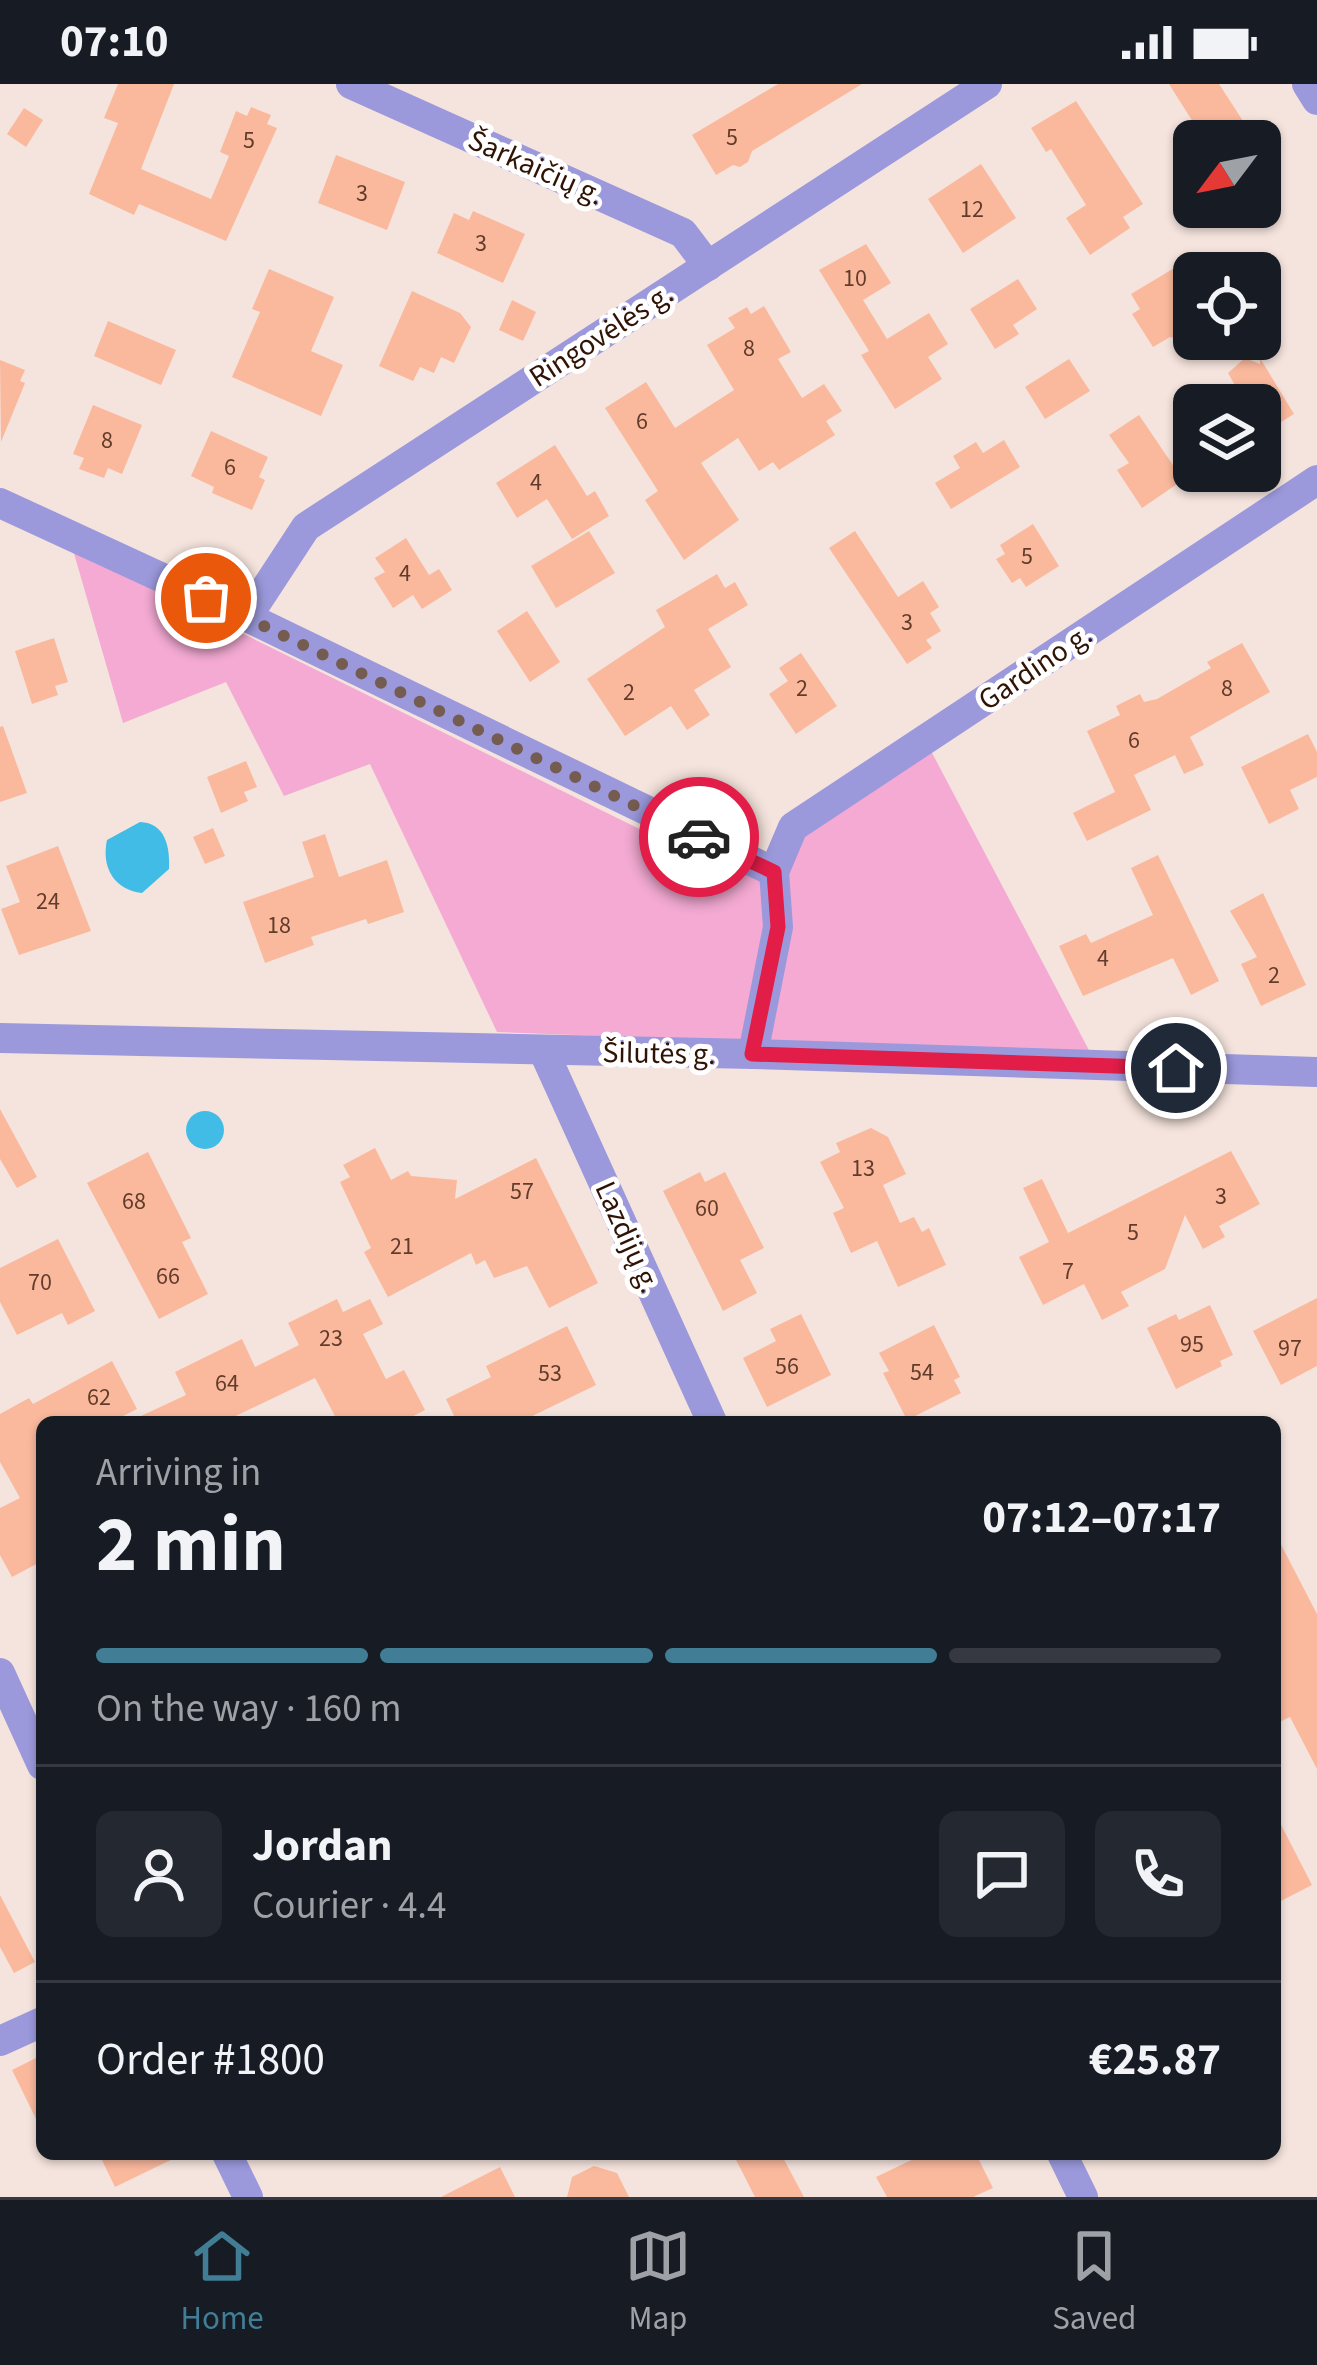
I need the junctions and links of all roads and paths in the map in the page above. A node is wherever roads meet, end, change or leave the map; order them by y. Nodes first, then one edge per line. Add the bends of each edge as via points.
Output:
1 (352, 84) edge
2 (987, 84) edge
3 (1307, 84) edge
4 (1317, 100) edge
5 (708, 266) junction
6 (1317, 480) edge
7 (0, 503) edge
8 (247, 617) junction
9 (774, 872) junction
10 (0, 1038) edge
11 (544, 1052) junction
12 (752, 1054) junction
13 (1317, 1072) edge
14 (709, 1416) edge
15 (0, 1673) edge
16 (36, 1752) edge
17 (36, 2025) edge
18 (0, 2041) edge
19 (229, 2160) edge
20 (1065, 2160) edge
21 (248, 2197) edge
22 (1083, 2197) edge

1 - 5 street, Šarkaičių g. via 683,232
2 - 5 street, Ringovėlės g.
3 - 4 street
5 - 8 street, Ringovėlės g. via 306,527
6 - 9 street, Gardino g. via 793,827
7 - 8 street
8 - 9 street
9 - 12 street via 778,927
10 - 11 street, Šilutės g.
11 - 12 street, Šilutės g.
11 - 14 street, Lazdijų g.
12 - 13 street, Šilutės g.
15 - 16 street
17 - 18 street
19 - 21 street
20 - 22 street

